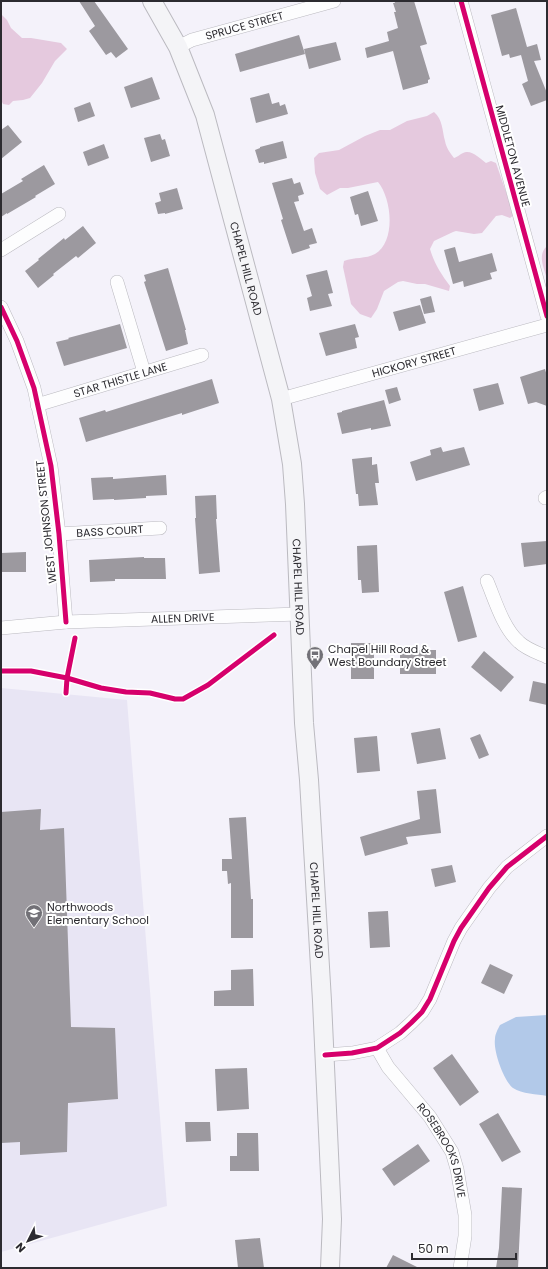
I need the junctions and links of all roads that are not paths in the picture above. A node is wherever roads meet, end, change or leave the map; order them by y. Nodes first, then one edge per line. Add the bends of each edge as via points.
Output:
1 (152, 1) edge
2 (334, 1) edge
3 (460, 1) edge
4 (178, 47) junction
5 (59, 214) dead end
6 (1, 250) edge
7 (117, 282) dead end
8 (1, 307) edge
9 (547, 316) edge
10 (547, 325) edge
11 (202, 355) dead end
12 (144, 372) junction
13 (281, 399) junction
14 (38, 405) junction
15 (160, 528) dead end
16 (59, 534) junction
17 (487, 581) dead end
18 (299, 614) junction
19 (66, 622) junction
20 (1, 628) edge
21 (547, 657) edge
22 (547, 836) edge
23 (377, 1048) junction
24 (325, 1055) junction
25 (330, 1268) edge
26 (460, 1268) edge

1 - 4 main road, CHAPEL HILL ROAD
2 - 4 street, SPRUCE STREET via 192,40
3 - 9 street, MIDDLETON AVENUE
4 - 13 main road, CHAPEL HILL ROAD via 206,115
5 - 6 street
7 - 12 street
8 - 14 street, WEST JOHNSON STREET via 17,341
10 - 13 street, HICKORY STREET
11 - 12 street, STAR THISTLE LANE
12 - 14 street, STAR THISTLE LANE
13 - 18 main road, CHAPEL HILL ROAD via 293,476
14 - 16 street, WEST JOHNSON STREET via 51,466
15 - 16 street, BASS COURT
16 - 19 street, WEST JOHNSON STREET
17 - 21 street via 512,635 520,643
18 - 19 street, ALLEN DRIVE
18 - 24 main road, CHAPEL HILL ROAD
19 - 20 street, ALLEN DRIVE
22 - 23 street via 507,867 489,888 461,928 435,989 422,1012 400,1033
23 - 24 street
23 - 26 street, ROSEBROOKS DRIVE via 388,1067 430,1117 452,1152 465,1215
24 - 25 main road, CHAPEL HILL ROAD via 332,1219

